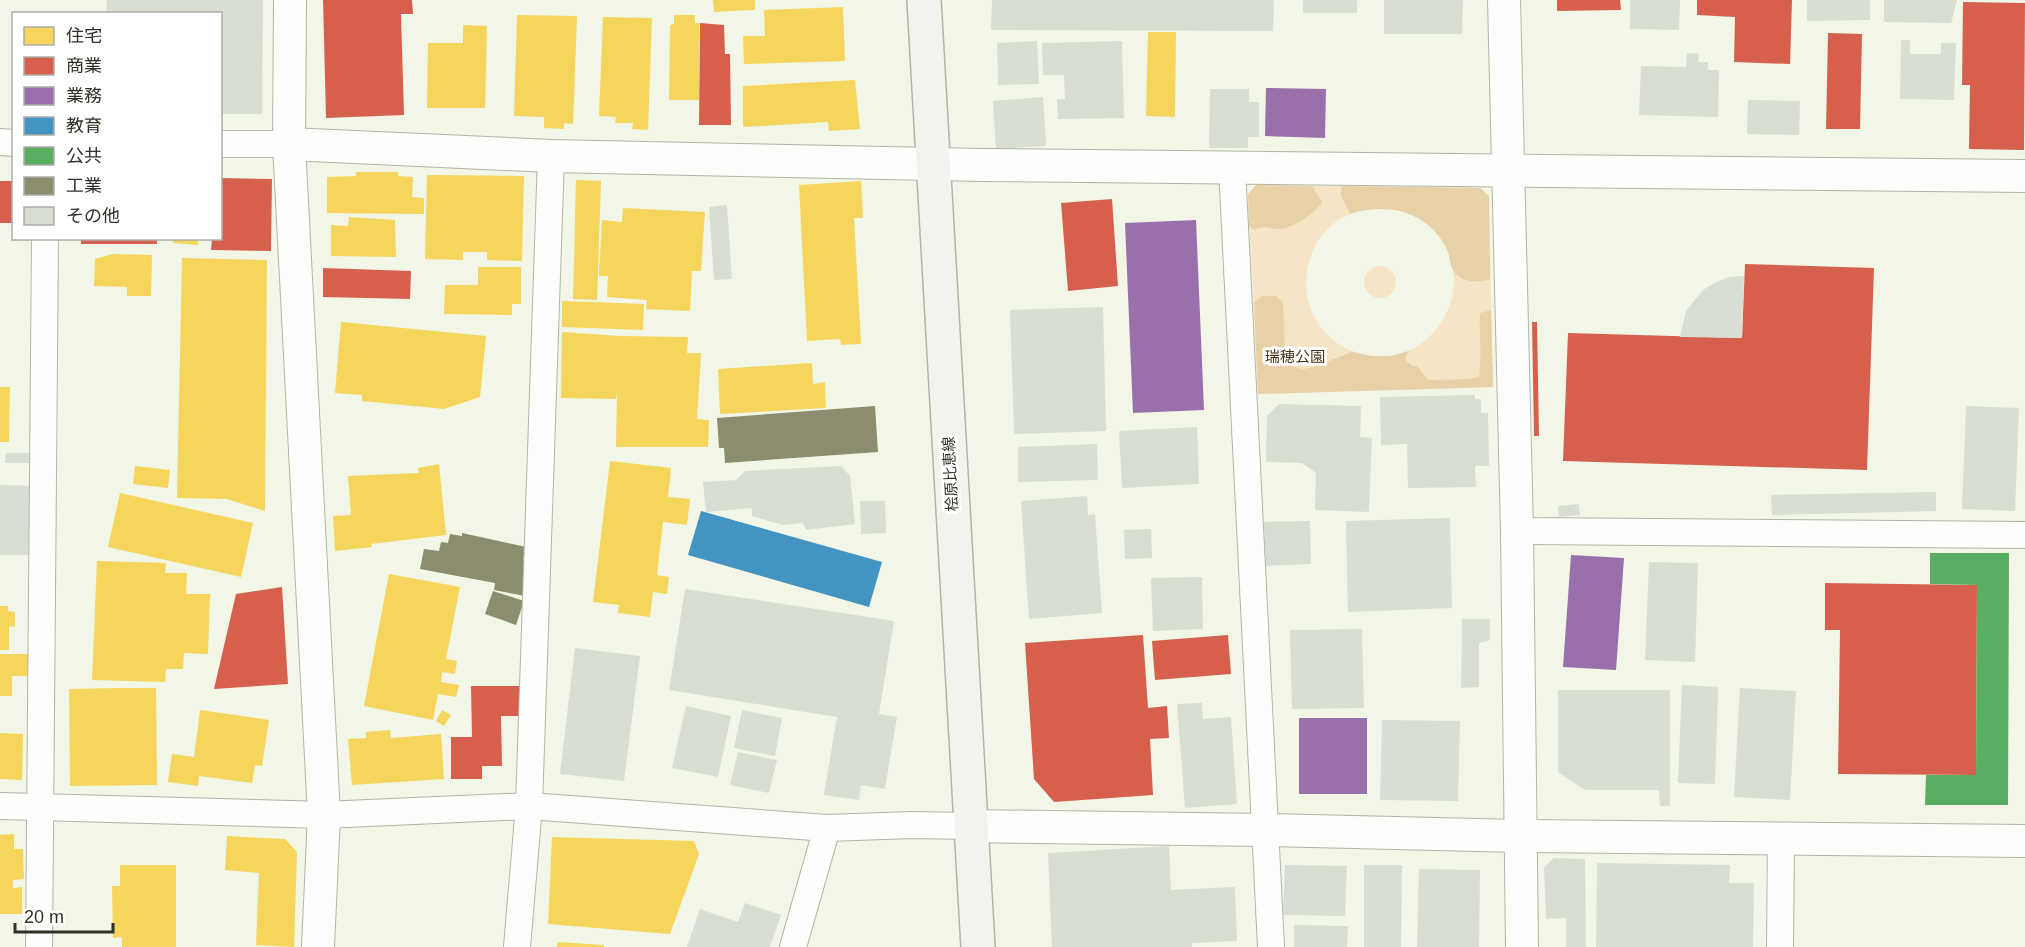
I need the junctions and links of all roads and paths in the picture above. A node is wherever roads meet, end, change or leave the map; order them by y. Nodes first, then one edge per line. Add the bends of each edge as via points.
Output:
1 (290, 0) edge
2 (924, 0) edge
3 (1504, 0) edge
4 (222, 144) edge
5 (289, 144) junction
6 (551, 156) junction
7 (933, 163) junction
8 (1232, 167) junction
9 (1508, 171) junction
10 (2025, 176) edge
11 (45, 240) edge
12 (1517, 531) junction
13 (2025, 535) edge
14 (0, 806) edge
15 (39, 806) junction
16 (529, 806) junction
17 (324, 815) junction
18 (970, 826) junction
19 (827, 828) junction
20 (1265, 830) junction
21 (1519, 836) junction
22 (1781, 837) junction
23 (2025, 841) edge
24 (39, 947) edge
25 (318, 947) edge
26 (517, 947) edge
27 (793, 947) edge
28 (978, 947) edge
29 (1271, 947) edge
30 (1522, 947) edge
31 (1780, 947) edge

1 - 5 street
2 - 7 main road, 桧原比恵線
3 - 9 street
4 - 5 street
5 - 6 street
5 - 17 street
6 - 7 street
6 - 16 street
7 - 8 street
7 - 18 main road, 桧原比恵線
8 - 9 street
8 - 20 street
9 - 10 street
9 - 12 street
11 - 15 street
12 - 13 street
12 - 21 street
14 - 15 street
15 - 17 street
15 - 24 street
16 - 17 street
16 - 19 street
16 - 26 street
17 - 25 street
18 - 19 street
18 - 20 street
18 - 28 main road, 桧原比恵線
19 - 27 street
20 - 21 street
20 - 29 street
21 - 22 street
21 - 30 street
22 - 23 street
22 - 31 street

